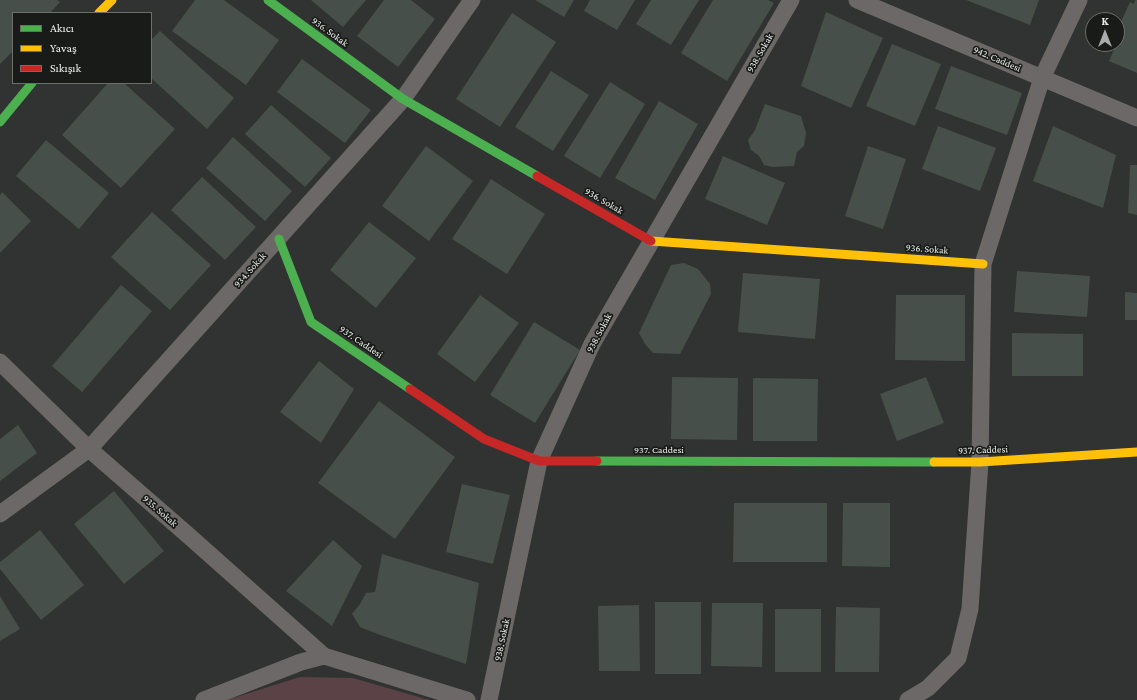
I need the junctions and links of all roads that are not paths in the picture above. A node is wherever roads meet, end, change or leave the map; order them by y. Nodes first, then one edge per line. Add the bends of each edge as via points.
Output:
1 (112, 0) edge
2 (268, 0) edge
3 (472, 0) edge
4 (791, 0) edge
5 (857, 0) edge
6 (1079, 0) edge
7 (100, 12) edge
8 (1042, 78) junction
9 (31, 84) edge
10 (403, 99) junction
11 (1137, 118) edge
12 (0, 122) edge
13 (279, 239) junction
14 (651, 241) junction
15 (983, 264) junction
16 (0, 362) edge
17 (89, 449) junction
18 (1137, 452) edge
19 (539, 461) junction
20 (980, 462) junction
21 (0, 514) edge
22 (324, 656) junction
23 (204, 700) edge
24 (467, 700) edge
25 (490, 700) edge
26 (908, 700) edge

1 - 7 street
2 - 10 street, 936. Sokak
3 - 10 street, 934. Sokak
4 - 14 street, 938. Sokak
5 - 8 street, 942. Caddesi
6 - 8 street
8 - 11 street, 942. Caddesi
8 - 15 street
9 - 12 street
10 - 13 street, 934. Sokak
10 - 14 street, 936. Sokak
13 - 17 street, 934. Sokak
13 - 19 street, 937. Caddesi via 311,322 484,439
14 - 15 street, 936. Sokak
14 - 19 street, 938. Sokak via 592,344
15 - 20 street
16 - 17 street, 935. Sokak
17 - 21 street, 934. Sokak
17 - 22 street, 935. Sokak
18 - 20 street, 937. Caddesi
19 - 20 street, 937. Caddesi
19 - 25 street, 938. Sokak
20 - 26 street via 970,609 958,658 928,688
22 - 23 street via 301,662
22 - 24 street

